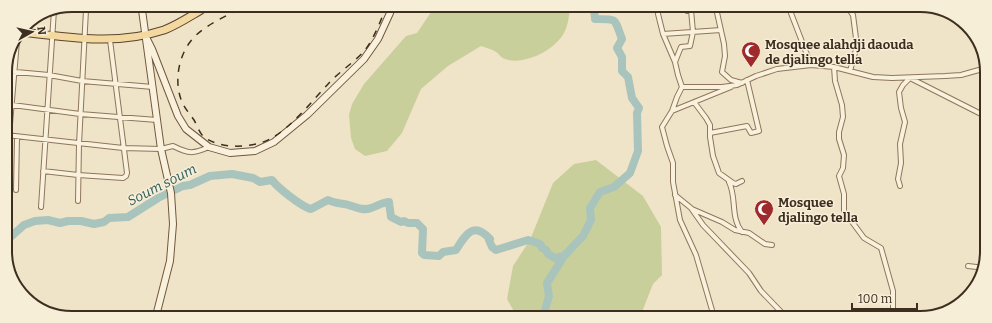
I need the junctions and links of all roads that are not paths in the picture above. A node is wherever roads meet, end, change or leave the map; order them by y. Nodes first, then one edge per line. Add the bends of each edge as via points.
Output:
1 (86, 12) edge
2 (142, 12) edge
3 (198, 12) edge
4 (390, 12) edge
5 (658, 12) edge
6 (691, 12) edge
7 (717, 12) edge
8 (791, 12) edge
9 (850, 12) edge
10 (54, 15) edge
11 (721, 30) junction
12 (693, 32) junction
13 (28, 33) edge
14 (663, 34) junction
15 (52, 35) junction
16 (146, 36) junction
17 (84, 39) junction
18 (110, 40) junction
19 (16, 49) edge
20 (675, 62) junction
21 (811, 65) junction
22 (834, 67) junction
23 (980, 69) edge
24 (12, 72) edge
25 (15, 72) junction
26 (850, 72) junction
27 (49, 75) junction
28 (910, 78) junction
29 (747, 80) junction
30 (82, 81) junction
31 (742, 82) junction
32 (116, 84) junction
33 (737, 85) junction
34 (153, 87) junction
35 (682, 87) junction
36 (694, 102) junction
37 (12, 105) joint
38 (47, 109) junction
39 (672, 111) junction
40 (980, 113) edge
41 (80, 114) junction
42 (119, 117) junction
43 (157, 120) junction
44 (710, 133) junction
45 (12, 136) edge
46 (17, 137) junction
47 (45, 140) junction
48 (79, 144) junction
49 (123, 148) junction
50 (210, 148) junction
51 (161, 149) junction
52 (43, 171) junction
53 (78, 175) junction
54 (728, 180) junction
55 (742, 181) dead end
56 (900, 186) dead end
57 (16, 190) dead end
58 (675, 195) junction
59 (78, 201) dead end
60 (41, 207) dead end
61 (691, 208) junction
62 (742, 232) junction
63 (772, 245) dead end
64 (968, 266) dead end
65 (978, 267) edge
66 (157, 311) edge
67 (712, 311) edge
68 (780, 311) edge
69 (894, 311) edge

1 - 17 street
2 - 16 street
3 - 16 main road
4 - 50 street via 378,39 364,59 274,142 255,151 230,153
5 - 14 street
6 - 12 street
7 - 11 street
8 - 21 street
9 - 26 street via 857,46
10 - 15 street
11 - 12 street
11 - 31 street via 725,50 722,73 731,80
12 - 14 street
12 - 20 street via 690,46 681,47
13 - 15 main road
14 - 20 street
15 - 17 main road
15 - 27 street
16 - 18 main road
16 - 34 street
16 - 50 street via 178,116 186,129
17 - 18 main road
17 - 30 street
18 - 32 street
19 - 25 street
20 - 35 street
21 - 22 street
21 - 29 street via 777,69
22 - 26 street
22 - 69 street via 843,117 838,139 844,155 843,168 839,176 844,194 844,211 864,238 881,248 893,291
23 - 28 street via 946,76
24 - 25 street
25 - 27 street
25 - 37 street
26 - 28 street via 873,77
27 - 30 street
27 - 38 street
28 - 40 street
28 - 56 street via 899,92 900,108 905,122 900,144
29 - 31 street
29 - 44 street via 759,131 751,133 747,126
30 - 32 street
30 - 41 street
31 - 33 street
32 - 34 street
32 - 42 street
33 - 35 street
33 - 36 street
34 - 43 street
35 - 39 street
36 - 39 street
36 - 44 street via 708,122
37 - 38 street
38 - 41 street
38 - 47 street
39 - 58 street via 662,127 673,163
41 - 42 street
41 - 48 street
42 - 43 street
42 - 49 street
43 - 51 street
44 - 54 street via 718,170
45 - 46 street
46 - 47 street
46 - 57 street
47 - 48 street
47 - 52 street
48 - 49 street
48 - 53 street
49 - 51 street
49 - 53 street via 127,173 123,178
50 - 51 street via 195,153 184,152 173,146
51 - 66 street via 170,190 173,224 172,251
52 - 53 street
52 - 60 street
53 - 59 street
54 - 55 street via 736,184
54 - 62 street via 731,186 734,217
58 - 61 street
58 - 67 street via 680,220 696,255
61 - 62 street
61 - 68 street via 703,225 749,273 761,291
62 - 63 street
64 - 65 street

